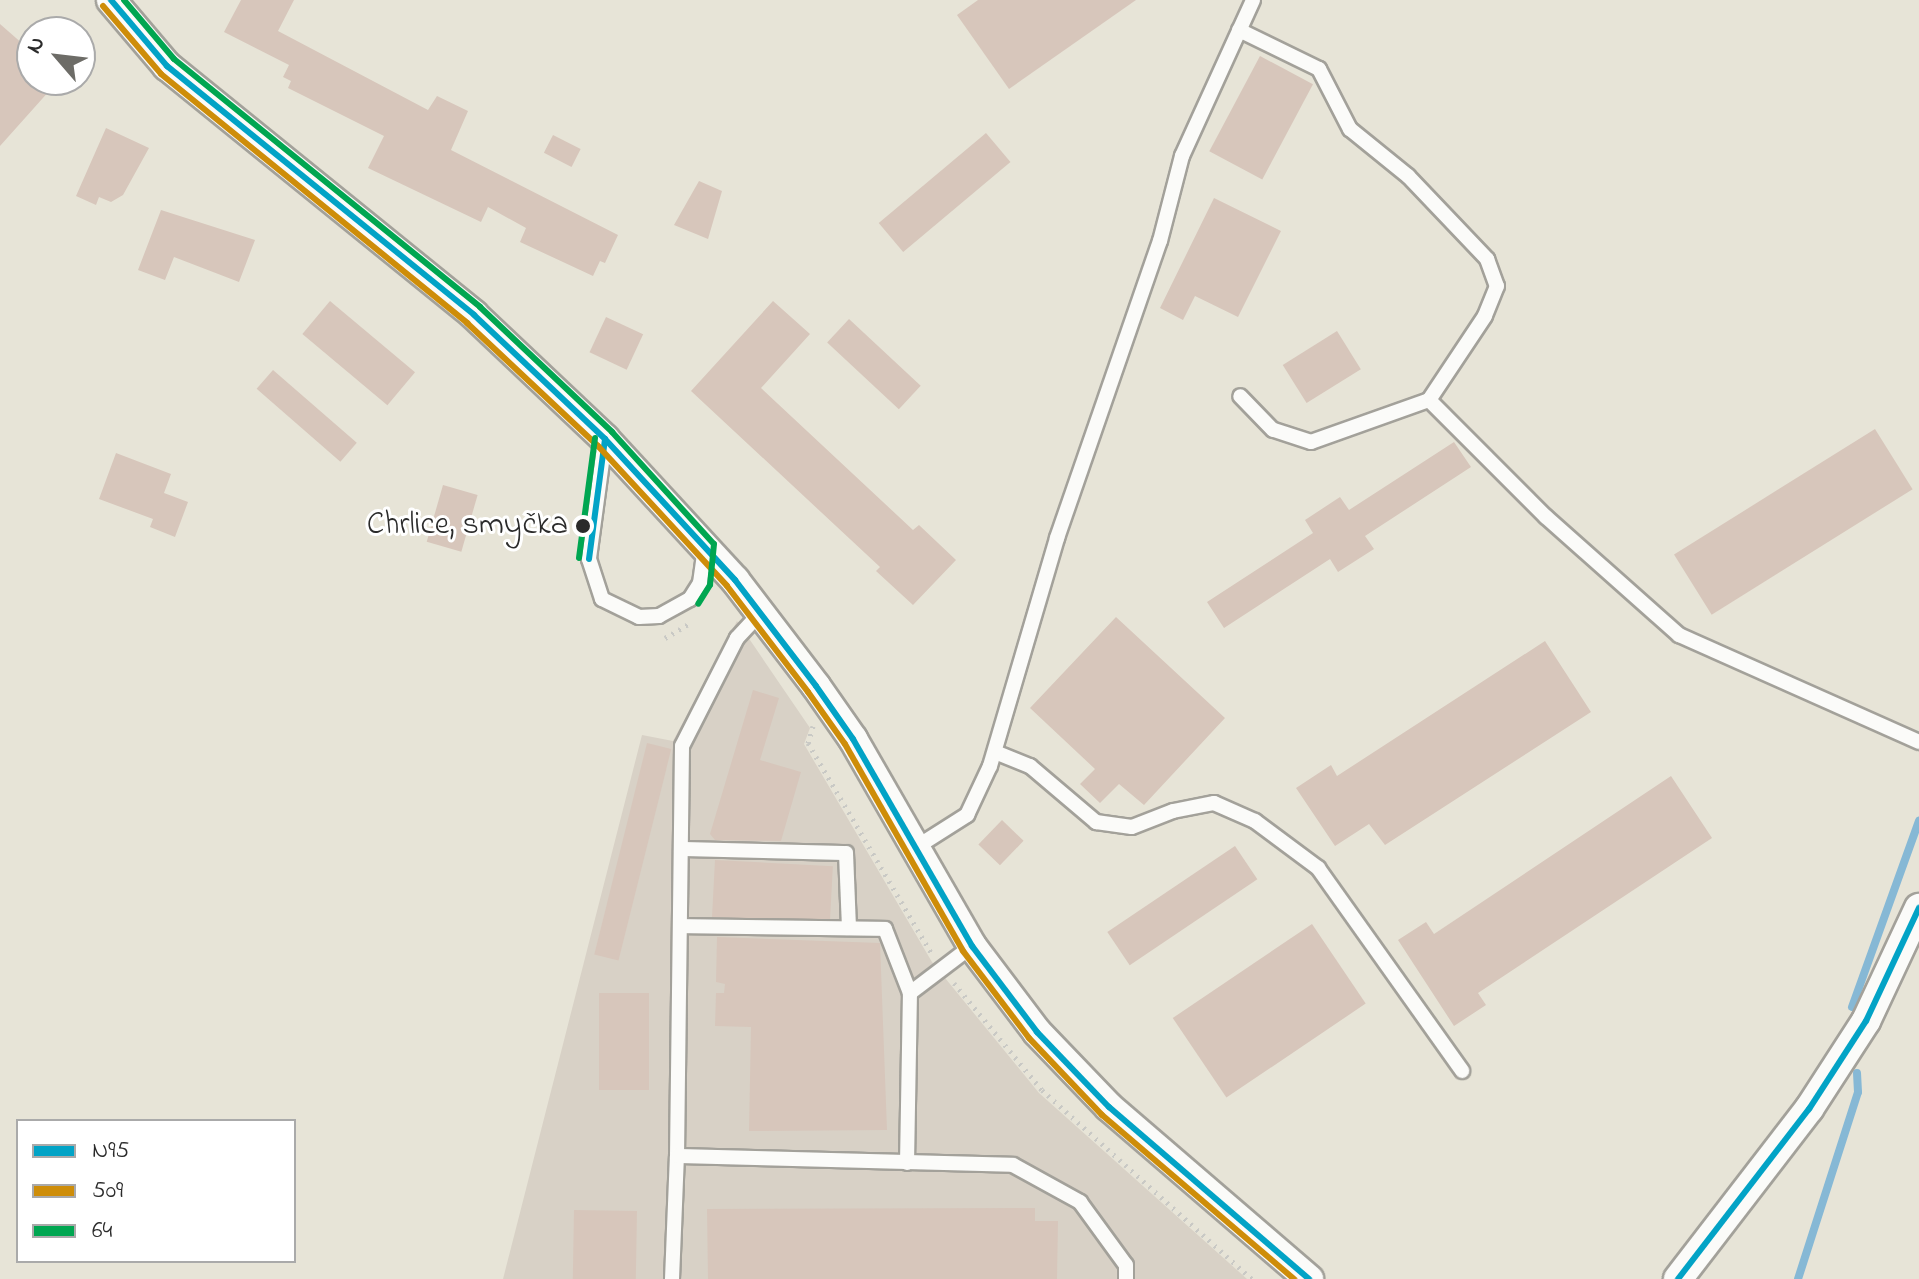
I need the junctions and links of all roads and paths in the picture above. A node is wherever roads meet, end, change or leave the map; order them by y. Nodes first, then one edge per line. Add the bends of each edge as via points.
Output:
1 (111, 0) edge
2 (1253, 0) edge
3 (1239, 30) junction
4 (1240, 396) dead end
5 (1429, 400) junction
6 (605, 439) junction
7 (705, 548) junction
8 (699, 613) dead end
9 (760, 613) junction
10 (652, 637) dead end
11 (1919, 742) edge
12 (995, 752) junction
13 (915, 848) junction
14 (681, 849) junction
15 (1919, 908) edge
16 (681, 926) junction
17 (849, 928) junction
18 (972, 946) junction
19 (910, 993) junction
20 (1462, 1071) dead end
21 (677, 1156) junction
22 (907, 1163) junction
23 (672, 1279) edge
24 (1126, 1279) edge
25 (1309, 1279) edge
26 (1678, 1279) edge

1 - 6 street via 167,66 474,315
2 - 3 lane
3 - 5 lane via 1319,69 1350,129 1408,176 1496,271 1497,286 1485,316
3 - 12 lane via 1182,156 1160,241 1057,538
4 - 5 lane via 1273,430 1311,442
5 - 11 lane via 1546,517 1679,635
6 - 7 street
6 - 7 lane via 589,559 602,599 639,617 659,616 690,599 700,583
7 - 9 street
8 - 10 path via 682,631
9 - 13 street via 853,739
9 - 14 lane via 737,638 682,746
12 - 13 lane via 967,815
12 - 20 lane via 1030,766 1096,822 1132,827 1214,803 1255,821 1318,868
13 - 18 street
14 - 16 lane
14 - 17 lane via 846,853
15 - 26 street via 1866,1021 1817,1096
16 - 17 lane
16 - 21 lane
17 - 19 lane via 885,929
18 - 19 lane
18 - 25 street via 1083,1082
19 - 22 lane
21 - 22 lane
21 - 23 lane
22 - 24 lane via 1013,1165 1080,1202 1126,1265

